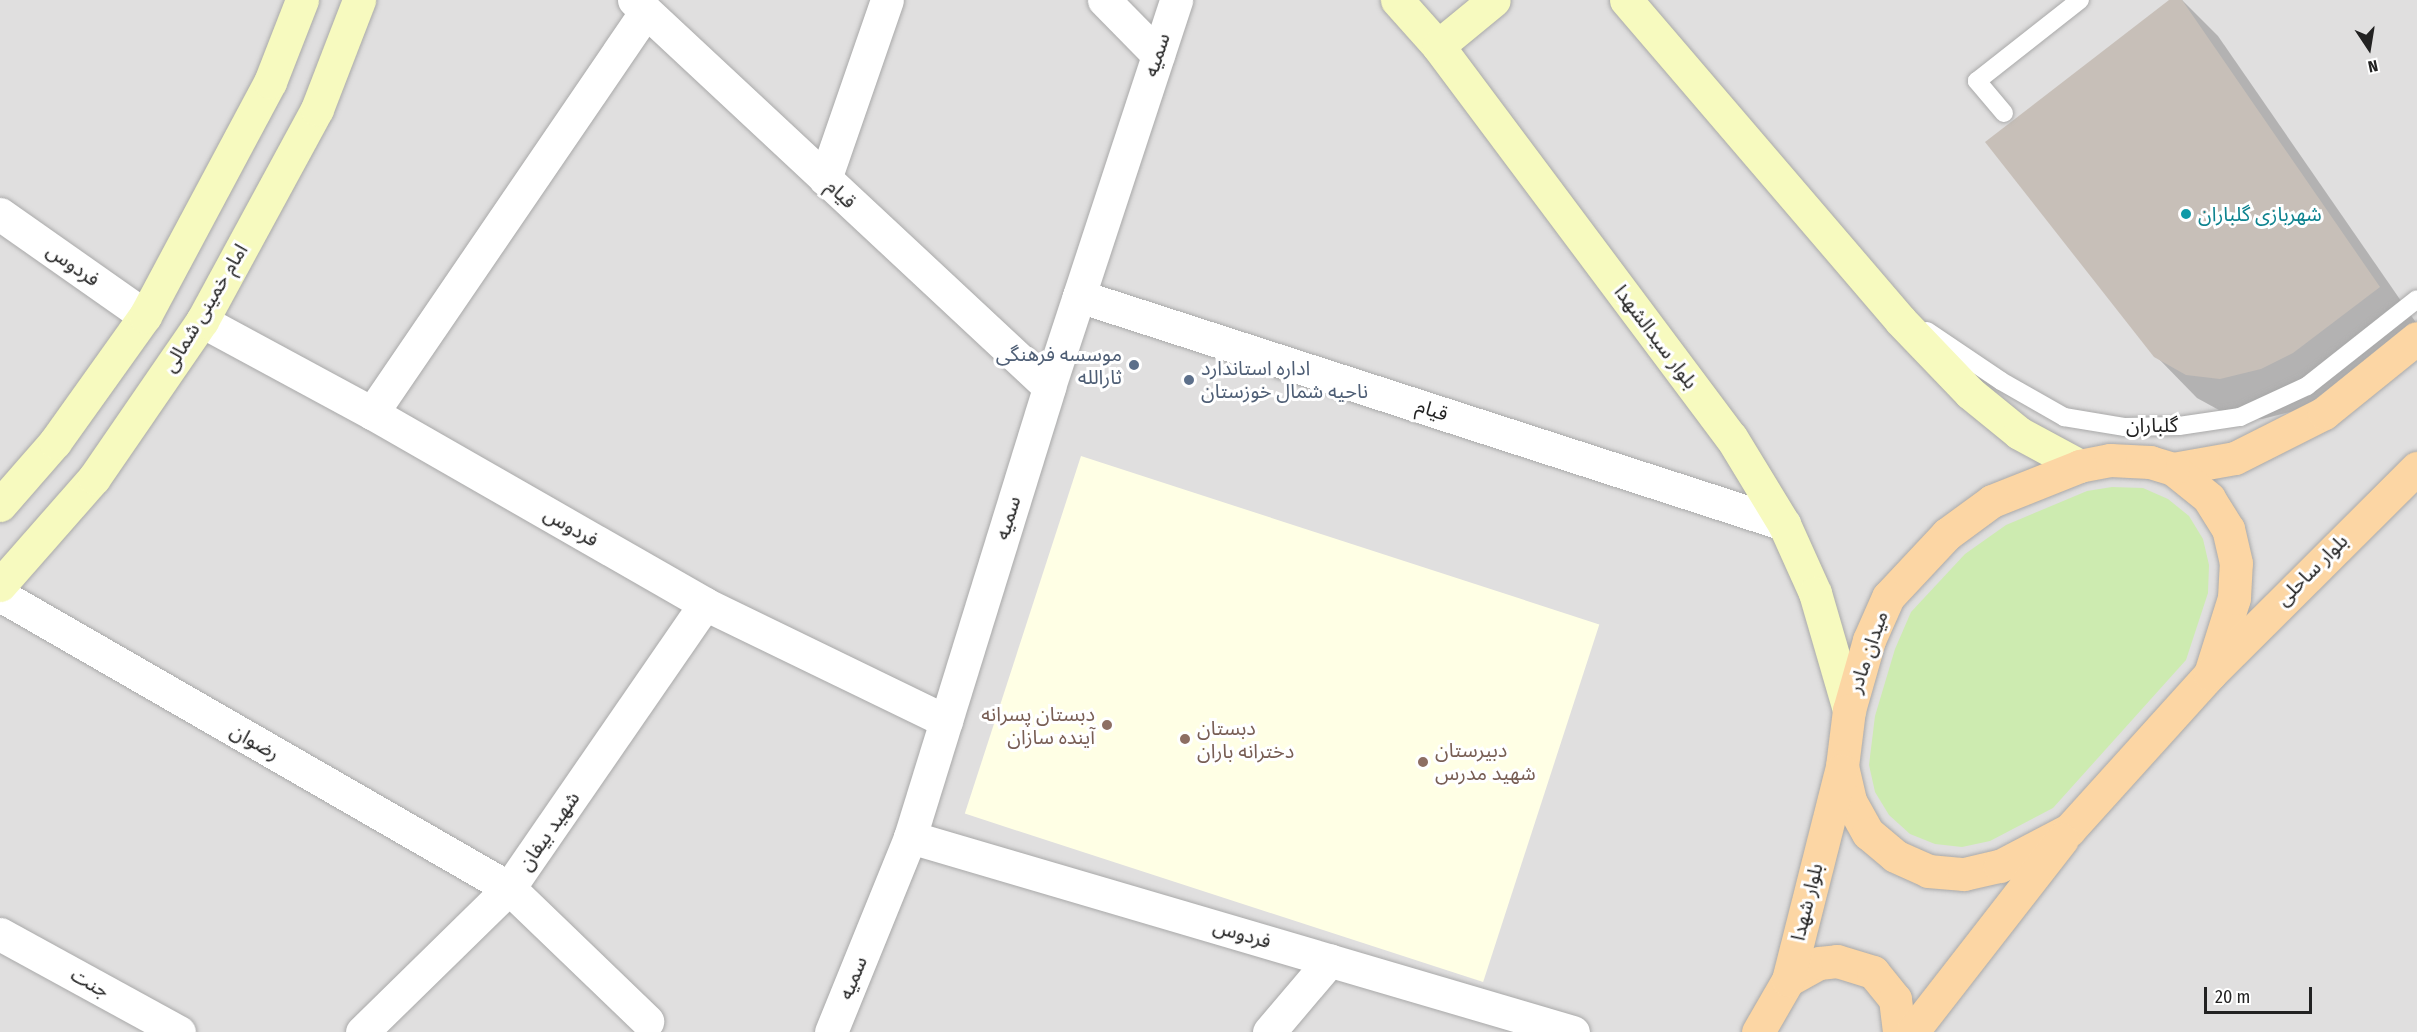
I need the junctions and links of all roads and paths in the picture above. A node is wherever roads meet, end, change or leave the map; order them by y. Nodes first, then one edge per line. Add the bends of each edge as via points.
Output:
1 (302, 0) edge
2 (359, 0) edge
3 (887, 0) edge
4 (1104, 0) edge
5 (1176, 0) edge
6 (1398, 0) edge
7 (1494, 0) edge
8 (1626, 0) edge
9 (2080, 0) edge
10 (644, 4) edge
11 (1438, 46) junction
12 (1158, 55) junction
13 (2004, 113) dead end
14 (825, 179) junction
15 (0, 214) edge
16 (1079, 296) junction
17 (2417, 299) edge
18 (1884, 303) junction
19 (145, 316) junction
20 (202, 321) junction
21 (2417, 338) edge
22 (1049, 387) junction
23 (372, 413) junction
24 (2080, 466) junction
25 (2417, 468) edge
26 (2174, 469) junction
27 (0, 505) edge
28 (1784, 524) junction
29 (0, 585) edge
30 (0, 595) edge
31 (705, 604) junction
32 (2210, 674) junction
33 (1849, 710) junction
34 (946, 721) junction
35 (1842, 766) junction
36 (2069, 830) junction
37 (910, 837) junction
38 (509, 888) junction
39 (0, 934) edge
40 (1330, 960) junction
41 (1788, 980) junction
42 (647, 1021) dead end
43 (179, 1032) edge
44 (362, 1032) edge
45 (831, 1032) edge
46 (1269, 1032) edge
47 (1573, 1032) edge
48 (1758, 1032) edge
49 (1899, 1032) edge
50 (1912, 1032) edge

1 - 19 main road via 270,82
2 - 20 main road, امام خمینی شمالی via 317,109
3 - 14 street
4 - 12 street
5 - 12 street, سمیه
6 - 11 main road, بلوار سیدالشهدا
7 - 11 main road
8 - 18 main road
9 - 13 lane via 1977,81
10 - 14 street, قیام
10 - 23 street
11 - 28 main road, بلوار سیدالشهدا via 1731,437
12 - 16 street, سمیه
14 - 22 street, قیام
15 - 19 street, فردوس
16 - 22 street, سمیه
16 - 28 street, قیام
17 - 18 lane, گلباران via 2307,386 2240,417 2179,426 2125,427 2064,417 2001,381
18 - 24 main road via 1970,393 2019,434
19 - 27 main road via 55,442
20 - 23 street, فردوس
20 - 29 main road, امام خمینی شمالی via 94,478
21 - 26 main road via 2324,412 2235,458
22 - 34 street, سمیه
23 - 31 street, فردوس
24 - 26 main road, میدان مادر via 2120,461 2150,462
24 - 33 main road, میدان مادر via 1992,501 1947,534 1920,561 1888,597 1869,640
25 - 32 main road, بلوار ساحلی
26 - 32 main road, میدان مادر via 2209,498 2228,529 2236,563 2234,598
28 - 33 main road, بلوار سیدالشهدا via 1830,637
30 - 38 street, رضوان
31 - 34 street, فردوس
31 - 38 street, شهید بیفان
32 - 36 main road, میدان مادر
33 - 35 main road, میدان مادر
34 - 37 street, سمیه
35 - 36 main road, میدان مادر via 1850,801 1869,833 1895,856 1928,871 1964,874 2000,866
35 - 41 main road, بلوار شهدا
36 - 50 main road
37 - 40 street, فردوس
37 - 45 street, سمیه
38 - 42 street, رضوان
38 - 44 street, شهید بیفان
39 - 43 street, جنت
40 - 46 street
40 - 47 street, فردوس
41 - 48 main road, بلوار شهدا
41 - 49 main road via 1819,963 1837,961 1873,972 1895,999

